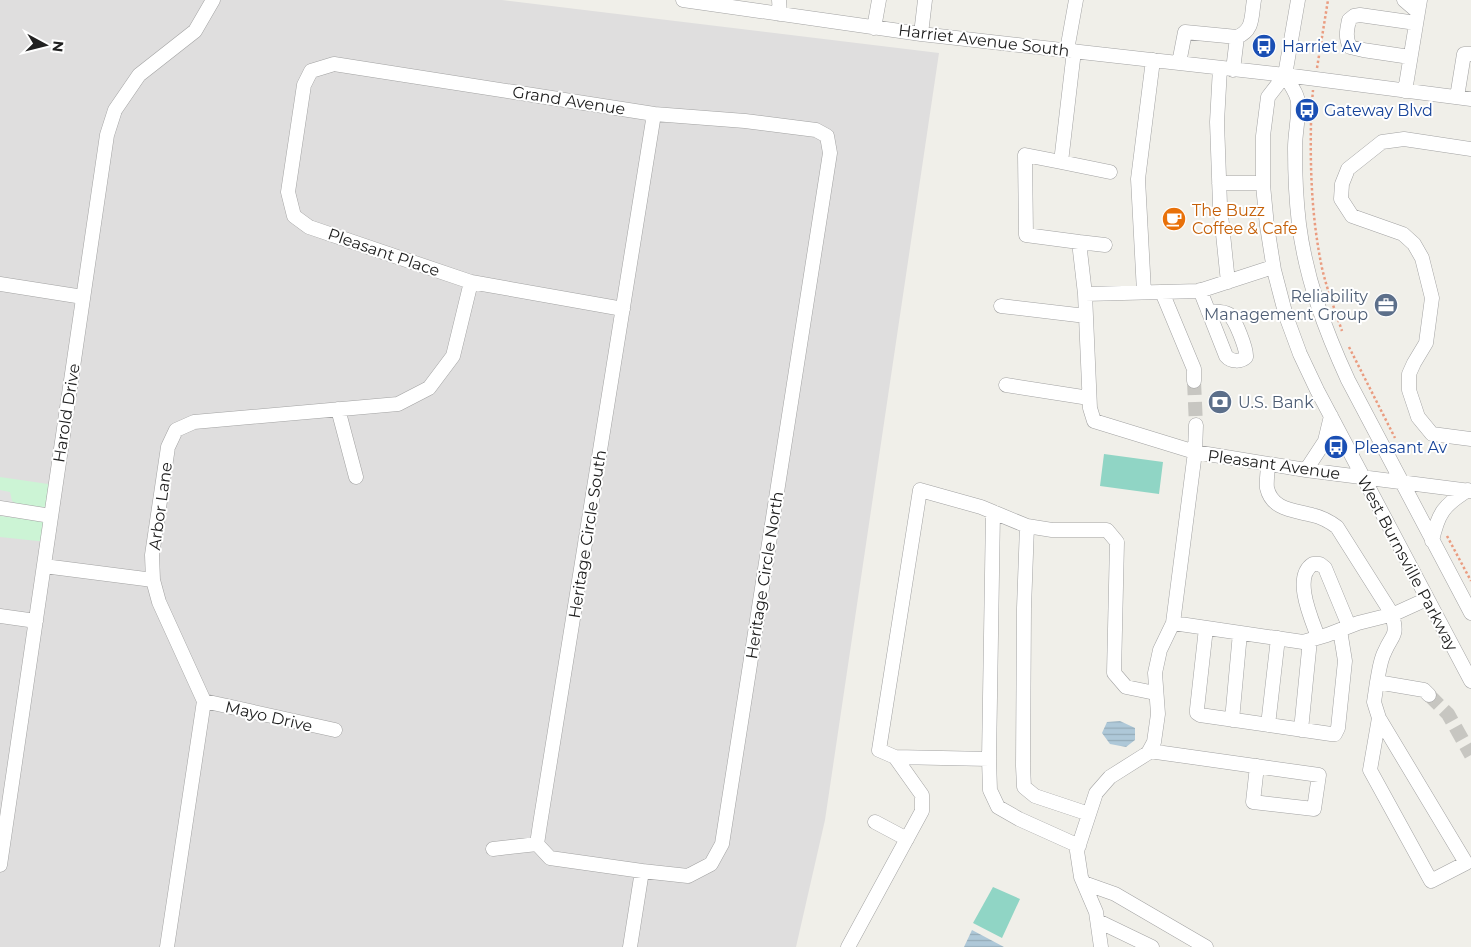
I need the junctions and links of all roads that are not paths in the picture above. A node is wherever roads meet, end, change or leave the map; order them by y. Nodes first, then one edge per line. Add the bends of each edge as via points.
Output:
1 (213, 0) edge
2 (683, 0) edge
3 (779, 0) edge
4 (879, 0) edge
5 (926, 0) edge
6 (1076, 0) edge
7 (1254, 0) edge
8 (1298, 0) edge
9 (1404, 0) edge
10 (739, 4) edge
11 (1418, 11) edge
12 (780, 14) junction
13 (874, 28) junction
14 (922, 34) junction
15 (1237, 37) junction
16 (1071, 50) junction
17 (1471, 54) edge
18 (1410, 57) junction
19 (1153, 60) junction
20 (1179, 63) junction
21 (1226, 69) junction
22 (311, 72) joint
23 (1285, 76) junction
24 (1405, 91) junction
25 (1464, 98) edge
26 (654, 114) junction
27 (827, 136) joint
28 (1471, 149) edge
29 (1061, 162) junction
30 (1110, 172) dead end
31 (1219, 183) junction
32 (1263, 183) junction
33 (1079, 242) junction
34 (1105, 245) dead end
35 (1273, 267) junction
36 (471, 282) junction
37 (1228, 282) junction
38 (0, 284) edge
39 (1200, 290) junction
40 (1144, 292) junction
41 (1162, 292) junction
42 (1085, 294) junction
43 (83, 297) junction
44 (1002, 306) dead end
45 (623, 309) junction
46 (1208, 311) dead end
47 (1086, 316) junction
48 (1194, 381) tunnel mouth
49 (1006, 385) dead end
50 (1089, 398) junction
51 (338, 409) junction
52 (1331, 416) junction
53 (1196, 425) tunnel mouth
54 (1471, 439) edge
55 (1195, 452) junction
56 (1268, 464) junction
57 (1306, 470) junction
58 (356, 477) dead end
59 (1362, 477) junction
60 (1401, 482) junction
61 (1470, 491) edge
62 (0, 508) edge
63 (993, 512) junction
64 (51, 516) junction
65 (1027, 526) junction
66 (1432, 541) junction
67 (44, 566) junction
68 (153, 580) junction
69 (1427, 599) junction
70 (1471, 613) edge
71 (1392, 614) junction
72 (0, 616) edge
73 (36, 621) junction
74 (1173, 623) junction
75 (1206, 628) junction
76 (1344, 628) junction
77 (1240, 633) junction
78 (1278, 638) junction
79 (1314, 638) junction
80 (1471, 681) edge
81 (1377, 682) junction
82 (1155, 693) junction
83 (1429, 695) tunnel mouth
84 (204, 701) junction
85 (1379, 718) junction
86 (1232, 720) junction
87 (1268, 725) junction
88 (335, 730) dead end
89 (1301, 730) junction
90 (1149, 751) junction
91 (896, 757) junction
92 (989, 759) junction
93 (1257, 766) junction
94 (1089, 814) junction
95 (875, 822) dead end
96 (907, 839) junction
97 (537, 844) junction
98 (1079, 846) junction
99 (493, 849) dead end
100 (0, 866) edge
101 (642, 871) junction
102 (1084, 883) junction
103 (1098, 921) junction
104 (167, 947) edge
105 (630, 947) edge
106 (848, 947) edge
107 (1101, 947) edge
108 (1152, 947) edge
109 (1206, 947) edge

1 - 43 street, Harold Drive via 195,31 139,75 115,110 107,135
2 - 10 street, Harriet Avenue South
3 - 12 street
4 - 13 street
5 - 14 street
6 - 16 street
7 - 15 street via 1250,27
8 - 23 street, West Burnsville Parkway
9 - 11 street
10 - 12 street, Harriet Avenue South
11 - 18 street
11 - 18 street via 1354,16 1347,27 1346,39 1350,47
12 - 13 street, Harriet Avenue South
13 - 14 street, Harriet Avenue South
14 - 16 street, Harriet Avenue South
15 - 20 street via 1185,32
15 - 21 street
16 - 19 street, Harriet Avenue South
16 - 29 street
17 - 25 street via 1464,54
18 - 24 street
19 - 20 street, Harriet Avenue South
19 - 40 street via 1138,179
20 - 21 street, Harriet Avenue South
21 - 23 street, Harriet Avenue South
21 - 31 street via 1217,122
22 - 26 street, Grand Avenue via 334,64
22 - 36 street, Pleasant Place via 304,86 288,192 294,216 309,227
23 - 24 street, Harriet Avenue South
23 - 32 street, West Burnsville Parkway via 1268,97 1263,136
23 - 60 street, West Burnsville Parkway via 1298,101 1295,148 1299,226 1317,306 1348,380
24 - 25 street, Harriet Avenue South
26 - 27 street, Grand Avenue via 816,130
26 - 45 street, Heritage Circle South
27 - 101 street, Heritage Circle North via 830,153 722,844 711,864 688,876
28 - 54 street via 1404,139 1382,142 1348,169 1341,199 1352,216 1403,234 1422,258 1432,298 1426,343 1409,374 1409,390 1418,417 1432,434
29 - 30 street
29 - 33 street via 1025,155 1026,235
31 - 32 street
31 - 37 street
32 - 35 street, West Burnsville Parkway
33 - 34 street
33 - 42 street
35 - 37 street
35 - 52 street, West Burnsville Parkway via 1286,316
36 - 45 street, Pleasant Place
36 - 51 street, Arbor Lane via 453,356 429,388 398,404
37 - 39 street
38 - 43 street
39 - 41 street
39 - 46 street
40 - 41 street
40 - 42 street
41 - 48 street via 1194,369
42 - 47 street
43 - 64 street, Harold Drive
44 - 47 street
45 - 97 street, Heritage Circle South
47 - 50 street
49 - 50 street
50 - 55 street, Pleasant Avenue via 1094,421
51 - 58 street
51 - 68 street, Arbor Lane via 194,422 176,430 168,447 152,554
52 - 57 street via 1325,441
52 - 59 street, West Burnsville Parkway
53 - 55 street
55 - 56 street, Pleasant Avenue
55 - 74 street
56 - 57 street, Pleasant Avenue
56 - 71 street via 1267,488 1272,500 1280,507 1319,517 1337,527
57 - 59 street, Pleasant Avenue
59 - 60 street, Pleasant Avenue
59 - 69 street, West Burnsville Parkway
60 - 61 street, Pleasant Avenue
60 - 66 street, West Burnsville Parkway
61 - 66 street via 1452,500 1442,510
62 - 64 street
63 - 65 street
63 - 91 street via 920,490 879,750
63 - 92 street
64 - 67 street, Harold Drive
65 - 82 street via 1052,530 1106,530 1117,542 1114,673 1126,687
65 - 94 street via 1024,787 1035,796
66 - 70 street, West Burnsville Parkway
67 - 68 street
67 - 73 street, Harold Drive
68 - 84 street, Arbor Lane via 159,602
69 - 71 street
69 - 80 street, West Burnsville Parkway
71 - 76 street
71 - 81 street via 1394,637 1384,652
72 - 73 street
73 - 100 street, Harold Drive
74 - 75 street
74 - 82 street via 1160,650 1154,673
75 - 77 street
75 - 86 street via 1197,713
76 - 79 street
76 - 79 street via 1325,568 1313,564 1305,574 1304,595
76 - 89 street via 1345,661 1338,728 1334,734
77 - 78 street
77 - 86 street
78 - 79 street via 1303,642
78 - 87 street
79 - 89 street
81 - 83 street via 1424,690
81 - 85 street via 1374,702
82 - 90 street via 1158,714 1154,742
84 - 88 street, Mayo Drive
84 - 104 street
85 - 85 street via 1466,863 1431,881 1370,770
86 - 87 street
87 - 89 street
90 - 93 street
90 - 94 street via 1110,777 1096,793
91 - 92 street
91 - 96 street via 922,795 922,811
92 - 98 street via 990,790 998,807
93 - 93 street via 1319,775 1314,809 1253,802
94 - 98 street
95 - 96 street
96 - 106 street
97 - 99 street
97 - 101 street via 550,858
98 - 102 street via 1077,851
101 - 105 street
102 - 103 street
102 - 109 street via 1115,894
103 - 107 street
103 - 108 street

